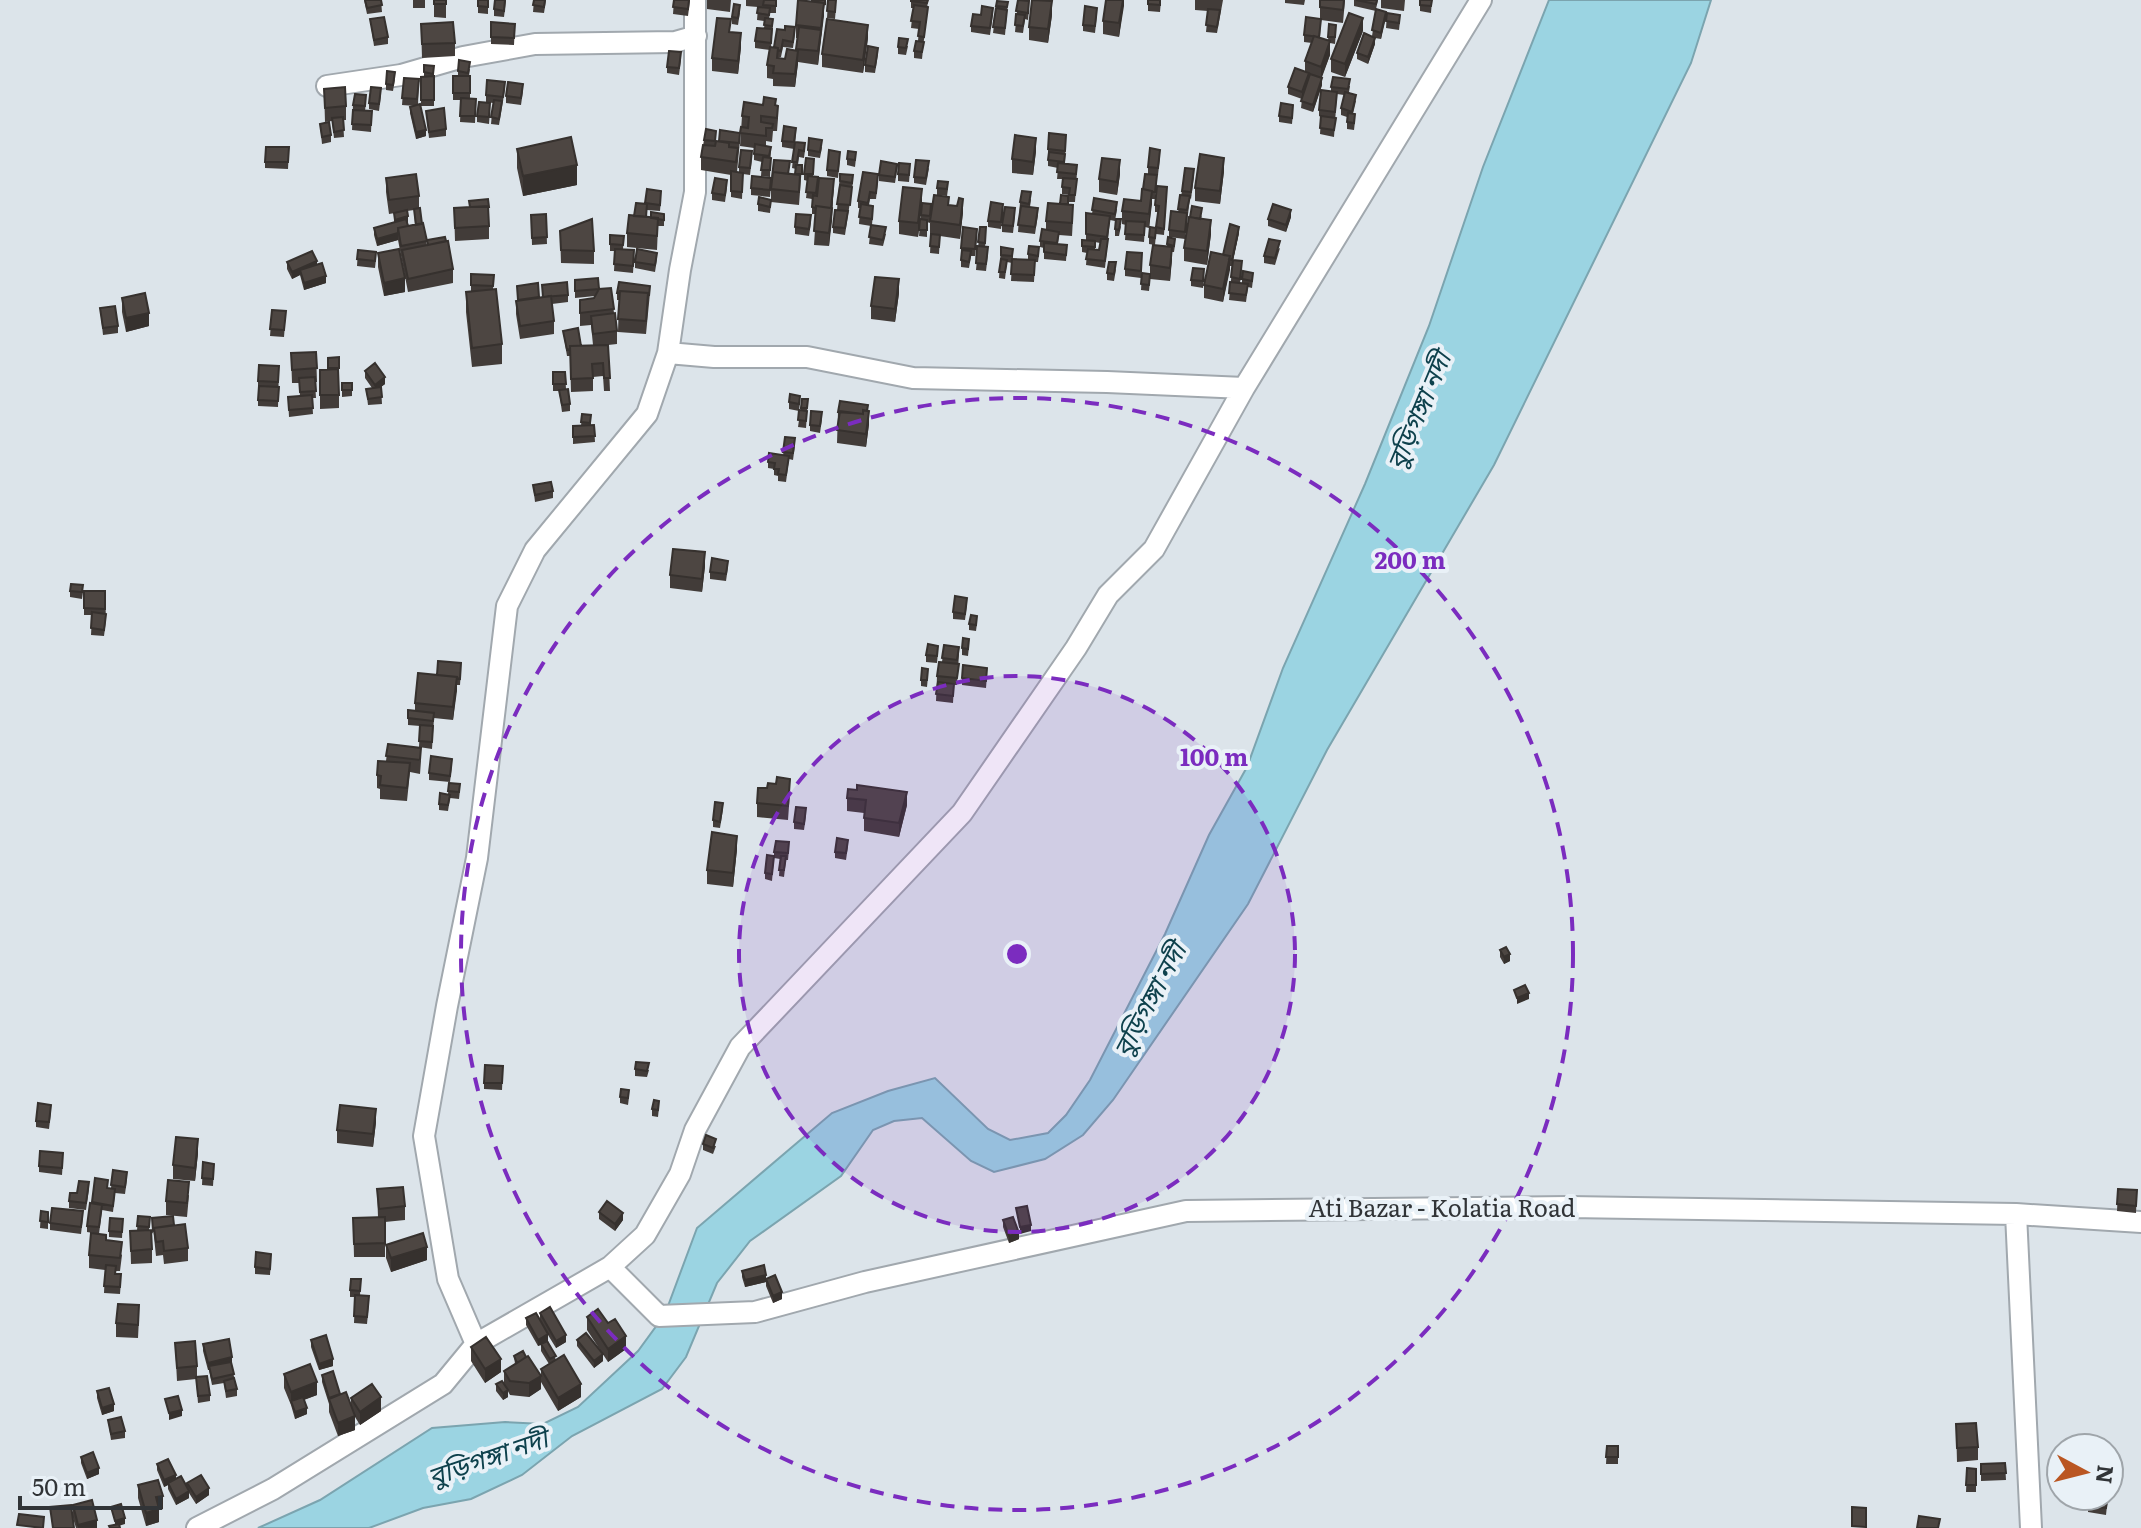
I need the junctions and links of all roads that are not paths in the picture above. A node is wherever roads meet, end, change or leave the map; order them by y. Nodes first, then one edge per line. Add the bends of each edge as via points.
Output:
1 (695, 0) edge
2 (1481, 0) edge
3 (696, 36) junction
4 (327, 86) edge
5 (668, 353) junction
6 (1244, 388) junction
7 (2016, 1214) junction
8 (2141, 1222) edge
9 (610, 1267) junction
10 (476, 1344) junction
11 (197, 1528) edge
12 (2031, 1528) edge

1 - 3 street
2 - 6 street
3 - 4 street via 675,42 535,44
3 - 5 street via 695,192
5 - 6 street via 807,357 913,378
5 - 10 street via 647,414 535,550 507,606 477,858 424,1136 448,1279
6 - 9 street via 1154,549 1108,595 962,813 740,1047 645,1235
7 - 8 street, Ati Bazar - Kolatia Road
7 - 9 street, Ati Bazar - Kolatia Road via 1569,1207 1186,1211 865,1282 755,1312 659,1316
7 - 12 street
9 - 10 street
10 - 11 street via 443,1384 273,1489

